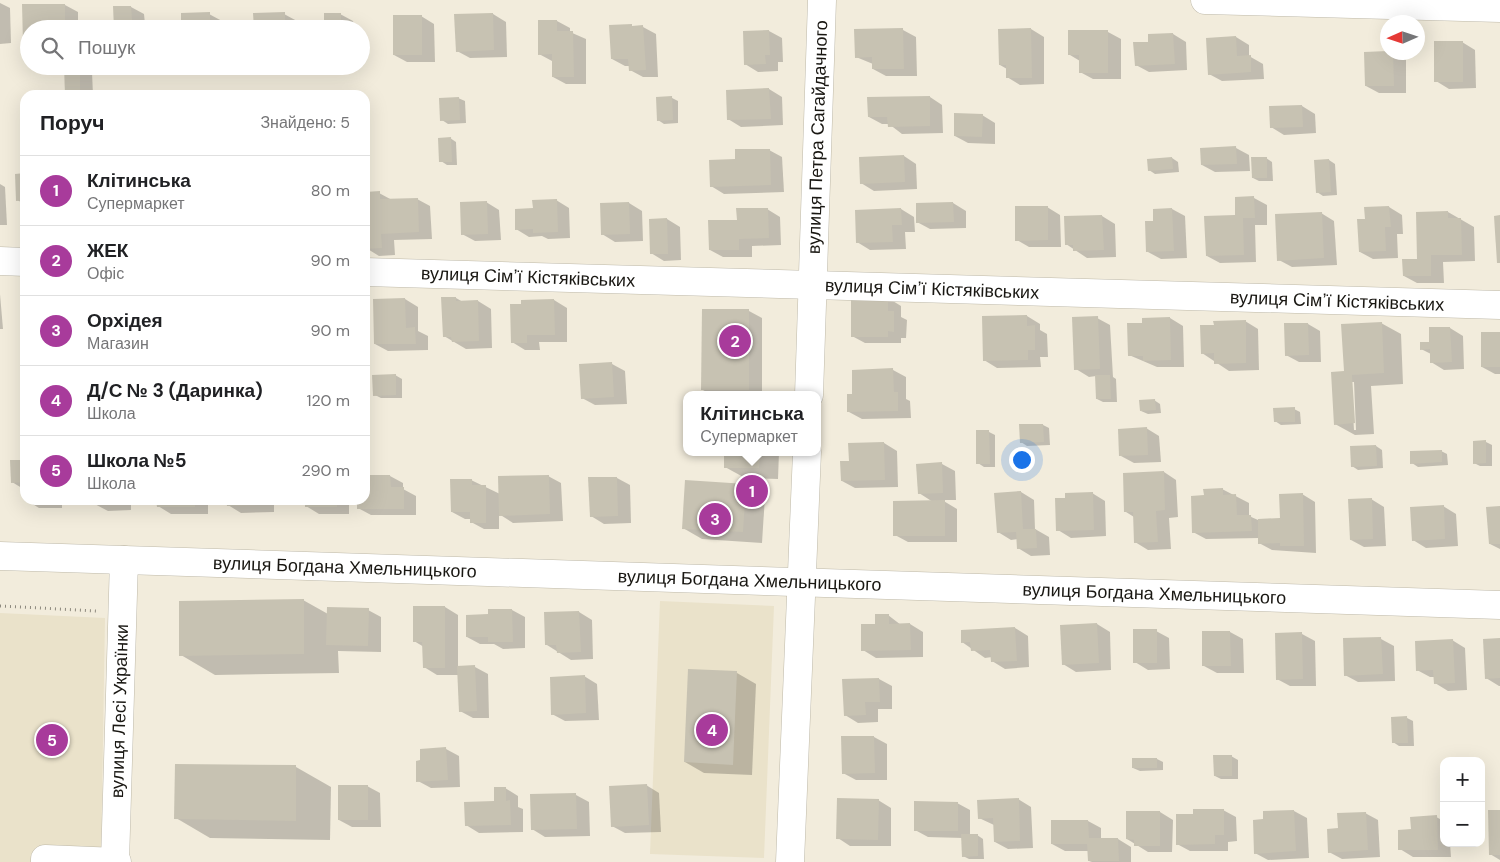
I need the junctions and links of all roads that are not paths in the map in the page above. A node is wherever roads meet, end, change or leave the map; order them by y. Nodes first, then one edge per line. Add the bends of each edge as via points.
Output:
1 (822, 0) edge
2 (1204, 0) edge
3 (1500, 8) edge
4 (0, 261) edge
5 (20, 262) edge
6 (370, 272) edge
7 (812, 285) junction
8 (1500, 306) edge
9 (808, 391) edge
10 (807, 456) edge
11 (0, 556) edge
12 (124, 560) junction
13 (803, 583) junction
14 (1500, 605) edge
15 (45, 862) edge
16 (116, 862) edge
17 (790, 862) edge

1 - 7 street, вулиця Петра Сагайдачного
2 - 3 street
4 - 5 street
6 - 7 street, вулиця Сімʼї Кістяківських
7 - 8 street, вулиця Сімʼї Кістяківських
7 - 9 street, вулиця Петра Сагайдачного
10 - 13 street
11 - 12 street, вулиця Богдана Хмельницького
12 - 13 street, вулиця Богдана Хмельницького
12 - 16 street, вулиця Лесі Українки
13 - 14 street, вулиця Богдана Хмельницького
13 - 17 street
15 - 16 street via 45,859

